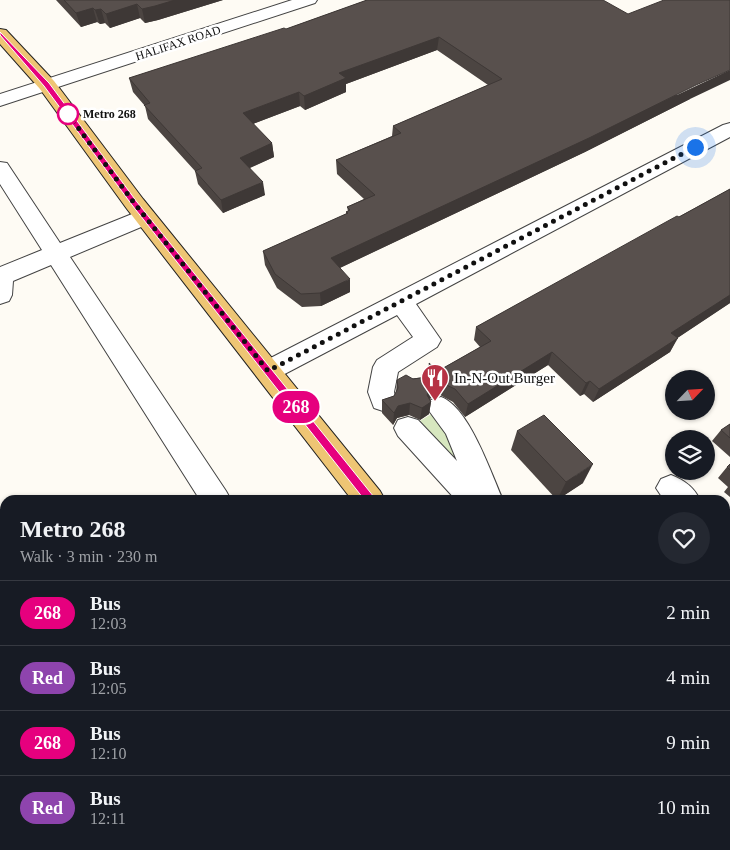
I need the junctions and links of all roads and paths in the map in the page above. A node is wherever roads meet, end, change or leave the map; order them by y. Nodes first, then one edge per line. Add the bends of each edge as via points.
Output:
1 (309, 0) edge
2 (0, 34) edge
3 (46, 85) junction
4 (0, 100) edge
5 (730, 129) edge
6 (0, 168) edge
7 (145, 216) junction
8 (55, 254) junction
9 (0, 276) edge
10 (0, 295) edge
11 (401, 302) junction
12 (398, 359) junction
13 (268, 371) junction
14 (416, 381) edge
15 (383, 400) edge
16 (441, 408) dead end
17 (408, 428) dead end
18 (213, 495) edge
19 (366, 495) edge
20 (470, 495) edge
21 (486, 495) edge

1 - 3 street, HALIFAX ROAD
2 - 3 main road
3 - 4 street, HALIFAX ROAD
3 - 7 main road
5 - 11 street
6 - 8 street
7 - 8 street
7 - 13 main road
8 - 9 street
8 - 18 street
9 - 10 street
11 - 12 street via 428,340
11 - 13 street
12 - 14 street
12 - 15 street via 386,367 381,392
13 - 19 main road
16 - 21 street via 457,428
17 - 20 street

